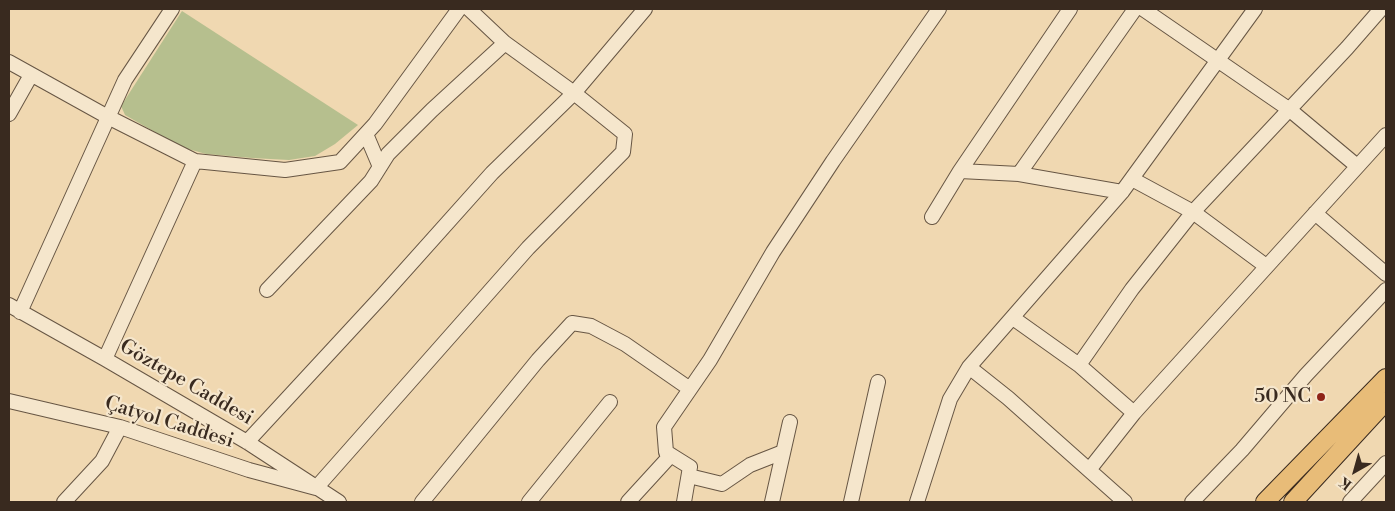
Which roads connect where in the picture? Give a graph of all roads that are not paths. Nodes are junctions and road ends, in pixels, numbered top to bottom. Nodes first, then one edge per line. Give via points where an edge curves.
1 (172, 9) edge
2 (459, 9) edge
3 (469, 9) edge
4 (645, 9) edge
5 (939, 9) edge
6 (1070, 9) edge
7 (1135, 9) edge
8 (1143, 9) edge
9 (1255, 9) edge
10 (1381, 9) edge
11 (506, 43) junction
12 (1218, 60) junction
13 (9, 62) edge
14 (31, 75) junction
15 (574, 93) junction
16 (1290, 110) junction
17 (9, 114) edge
18 (108, 118) junction
19 (366, 134) junction
20 (1386, 135) edge
21 (196, 161) junction
22 (1357, 166) junction
23 (380, 167) junction
24 (960, 171) junction
25 (1019, 174) junction
26 (1132, 179) junction
27 (1122, 192) junction
28 (1193, 212) junction
29 (1314, 213) junction
30 (932, 217) dead end
31 (1266, 266) junction
32 (1386, 274) edge
33 (267, 290) dead end
34 (1386, 290) edge
35 (15, 309) edge
36 (1013, 318) junction
37 (105, 359) junction
38 (1079, 364) junction
39 (969, 367) junction
40 (1386, 378) edge
41 (878, 382) dead end
42 (690, 389) junction
43 (9, 401) edge
44 (1386, 401) edge
45 (610, 402) dead end
46 (1134, 413) junction
47 (790, 422) dead end
48 (120, 427) junction
49 (247, 442) junction
50 (783, 452) junction
51 (671, 455) junction
52 (1386, 463) edge
53 (1089, 470) junction
54 (689, 476) junction
55 (316, 488) junction
56 (67, 501) edge
57 (339, 502) edge
58 (422, 502) edge
59 (529, 502) edge
60 (628, 502) edge
61 (684, 502) edge
62 (772, 502) edge
63 (851, 502) edge
64 (917, 502) edge
65 (1125, 502) edge
66 (1192, 502) edge
67 (1265, 502) edge
68 (1293, 502) edge
69 (1350, 502) edge

1 - 18 street via 125,80
2 - 19 street
3 - 11 street
4 - 15 street
5 - 42 street via 790,227
6 - 24 street
7 - 25 street
8 - 12 street
9 - 12 street
10 - 16 street
11 - 15 street
11 - 23 street via 432,110 388,154
12 - 16 street
12 - 26 street
13 - 14 street
14 - 17 street
14 - 18 street
15 - 49 street via 492,173
15 - 55 street via 625,134 623,152 528,248
16 - 22 street
16 - 28 street
18 - 21 street
18 - 35 street
19 - 21 street via 340,162 285,170
19 - 23 street
20 - 22 street
21 - 37 street
22 - 29 street
23 - 33 street via 371,181
24 - 25 street
24 - 30 street
25 - 27 street
26 - 27 street
26 - 28 street
27 - 36 street
28 - 31 street
28 - 38 street via 1132,289
29 - 31 street
29 - 32 street
31 - 46 street
34 - 66 street
35 - 37 street, Göztepe Caddesi
36 - 38 street
36 - 39 street
37 - 49 street, Göztepe Caddesi
38 - 46 street
39 - 53 street
39 - 64 street via 950,399
40 - 67 main road
41 - 63 street
42 - 51 street via 664,427 666,452
42 - 58 street via 626,344 591,326 572,323
43 - 48 street, Çatyol Caddesi
44 - 68 main road
45 - 59 street
46 - 53 street
47 - 50 street
48 - 55 street, Çatyol Caddesi via 249,470
48 - 56 street via 102,461
49 - 55 street, Göztepe Caddesi
50 - 54 street via 750,465 722,484
50 - 62 street
51 - 54 street via 690,467
51 - 60 street
52 - 69 street
53 - 65 street
54 - 61 street
55 - 57 street, Göztepe Caddesi

